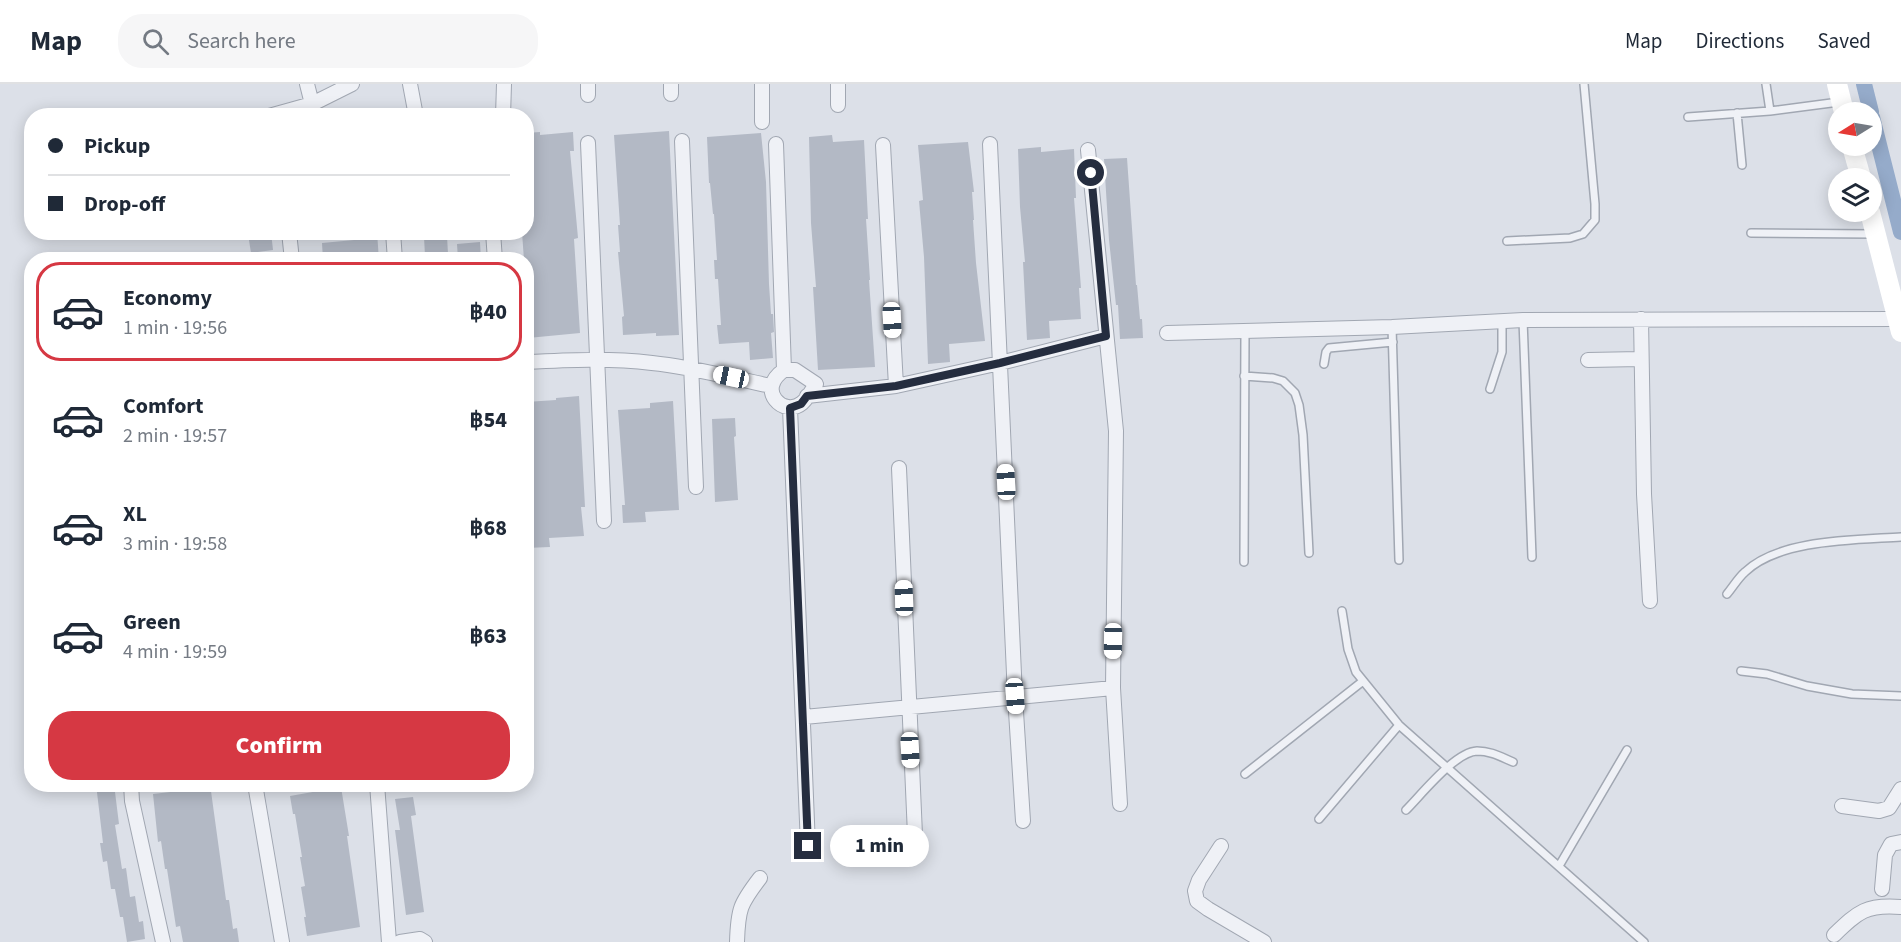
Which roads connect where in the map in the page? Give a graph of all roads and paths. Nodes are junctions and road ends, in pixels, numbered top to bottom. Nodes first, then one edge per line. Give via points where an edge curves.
1 (307, 84) edge
2 (352, 84) edge
3 (410, 84) edge
4 (504, 84) edge
5 (762, 84) edge
6 (838, 84) edge
7 (1584, 84) edge
8 (1766, 84) edge
9 (1841, 100) edge
10 (838, 105) dead end
11 (313, 108) edge
12 (316, 108) edge
13 (414, 108) edge
14 (503, 108) edge
15 (1770, 111) junction
16 (1737, 113) junction
17 (1688, 117) dead end
18 (762, 122) dead end
19 (682, 141) dead end
20 (588, 143) dead end
21 (777, 144) dead end
22 (990, 144) dead end
23 (883, 145) dead end
24 (1088, 150) dead end
25 (1742, 165) dead end
26 (1873, 222) edge
27 (1751, 233) dead end
28 (1876, 234) junction
29 (1507, 241) dead end
30 (1896, 294) edge
31 (1641, 319) junction
32 (1523, 320) junction
33 (1502, 321) junction
34 (1899, 326) edge
35 (1392, 327) junction
36 (1245, 331) junction
37 (1167, 333) dead end
38 (1106, 336) junction
39 (1393, 342) junction
40 (1640, 359) junction
41 (597, 360) junction
42 (1588, 360) dead end
43 (534, 363) edge
44 (1000, 363) junction
45 (1324, 364) dead end
46 (691, 369) junction
47 (784, 370) junction
48 (1244, 376) junction
49 (771, 386) junction
50 (896, 386) junction
51 (1490, 389) dead end
52 (807, 396) junction
53 (790, 408) junction
54 (899, 468) dead end
55 (696, 487) dead end
56 (604, 521) dead end
57 (1901, 537) edge
58 (1310, 553) dead end
59 (1532, 556) dead end
60 (1400, 560) dead end
61 (1244, 562) dead end
62 (1727, 594) dead end
63 (1650, 600) dead end
64 (1342, 611) dead end
65 (1741, 671) dead end
66 (1363, 681) junction
67 (1113, 688) junction
68 (1015, 696) junction
69 (1901, 696) edge
70 (908, 708) junction
71 (804, 717) junction
72 (1399, 725) junction
73 (1627, 750) dead end
74 (1513, 762) dead end
75 (1448, 768) junction
76 (1245, 774) dead end
77 (1901, 789) edge
78 (131, 792) edge
79 (256, 792) edge
80 (378, 792) edge
81 (1120, 804) dead end
82 (1842, 806) dead end
83 (1406, 810) dead end
84 (1319, 819) dead end
85 (1023, 821) dead end
86 (915, 835) dead end
87 (1901, 842) edge
88 (808, 846) dead end
89 (1221, 846) dead end
90 (1559, 866) junction
91 (760, 878) dead end
92 (1882, 889) dead end
93 (1901, 907) edge
94 (1834, 935) dead end
95 (163, 942) edge
96 (282, 942) edge
97 (389, 942) edge
98 (400, 942) edge
99 (425, 942) edge
100 (737, 942) edge
101 (1264, 942) edge
102 (1644, 942) edge

1 - 11 street
2 - 12 street
3 - 13 street
4 - 14 street
5 - 18 street
6 - 10 street
7 - 29 lane via 1595,220 1583,234
8 - 15 lane
9 - 15 lane
15 - 16 lane
16 - 17 lane
16 - 25 lane
19 - 46 street
20 - 41 street
21 - 47 street
22 - 44 street
23 - 50 street
24 - 38 street
26 - 28 street
27 - 28 lane
28 - 30 street
30 - 34 street
31 - 32 street
31 - 34 street
31 - 40 street
32 - 33 street
32 - 59 lane
33 - 35 street
33 - 51 lane via 1502,352
35 - 36 street
35 - 39 lane
36 - 37 street
36 - 48 lane
38 - 44 street
38 - 67 street via 1116,431
39 - 45 lane via 1329,348
39 - 60 lane
40 - 42 street
40 - 63 street
41 - 43 street
41 - 46 street
41 - 56 street
44 - 50 street
44 - 68 street
46 - 49 street
46 - 55 street
47 - 49 street via 775,376
47 - 52 street via 795,370 816,384
48 - 58 lane via 1284,381 1295,393 1303,435
48 - 61 lane
49 - 53 street via 773,397
50 - 52 street
52 - 53 street via 801,404
53 - 71 street
54 - 70 street
57 - 62 lane via 1824,542 1772,555 1745,571
64 - 66 lane via 1348,649
65 - 69 lane via 1852,694
66 - 72 lane
66 - 76 lane
67 - 68 street
67 - 81 street
68 - 70 street
68 - 85 street
70 - 71 street
70 - 86 street
71 - 88 street
72 - 75 lane
72 - 84 lane
73 - 90 lane
74 - 75 lane via 1490,752 1475,751
75 - 83 lane
75 - 90 lane
77 - 82 street via 1889,808
78 - 95 street
79 - 96 street
80 - 97 street
87 - 92 street via 1892,844 1885,855
89 - 101 street via 1199,880 1197,900
90 - 102 lane
91 - 100 street via 744,898
93 - 94 street via 1866,909
98 - 99 street

